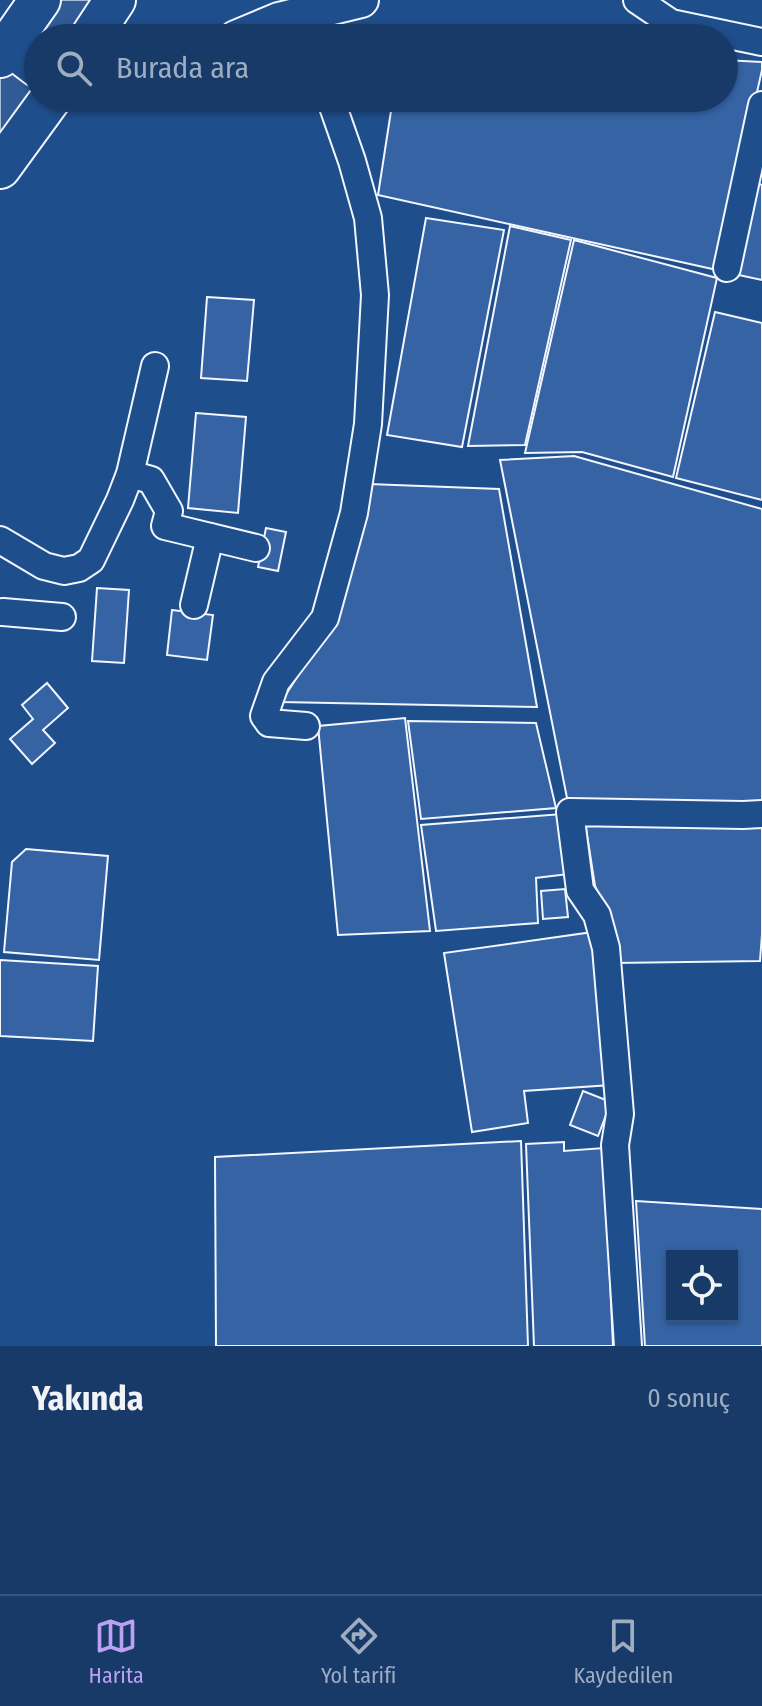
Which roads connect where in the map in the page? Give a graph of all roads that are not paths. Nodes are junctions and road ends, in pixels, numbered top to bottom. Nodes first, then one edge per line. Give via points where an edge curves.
1 (40, 0) edge
2 (115, 0) edge
3 (361, 0) edge
4 (637, 0) edge
5 (30, 24) edge
6 (99, 24) edge
7 (299, 24) edge
8 (676, 24) edge
9 (24, 37) edge
10 (738, 37) edge
11 (762, 42) edge
12 (16, 56) edge
13 (762, 105) edge
14 (41, 112) edge
15 (335, 112) edge
16 (0, 168) edge
17 (727, 268) dead end
18 (155, 366) dead end
19 (130, 474) junction
20 (210, 537) junction
21 (0, 540) edge
22 (256, 548) dead end
23 (194, 605) dead end
24 (1, 613) edge
25 (62, 617) dead end
26 (306, 726) dead end
27 (762, 814) edge
28 (628, 1346) edge

1 - 5 highway
2 - 6 highway
3 - 7 main road
4 - 8 street
9 - 12 highway
10 - 11 street
13 - 17 street
14 - 16 highway
15 - 26 street via 368,218 375,295 368,424 354,513 325,618 276,682 264,716 269,723
18 - 19 street
19 - 20 street via 151,480 169,511 165,526
19 - 21 street via 91,560 79,568 44,566
20 - 22 street
20 - 23 street
24 - 25 street
27 - 28 street via 570,812 580,890 597,915 606,948 620,1114 615,1145

